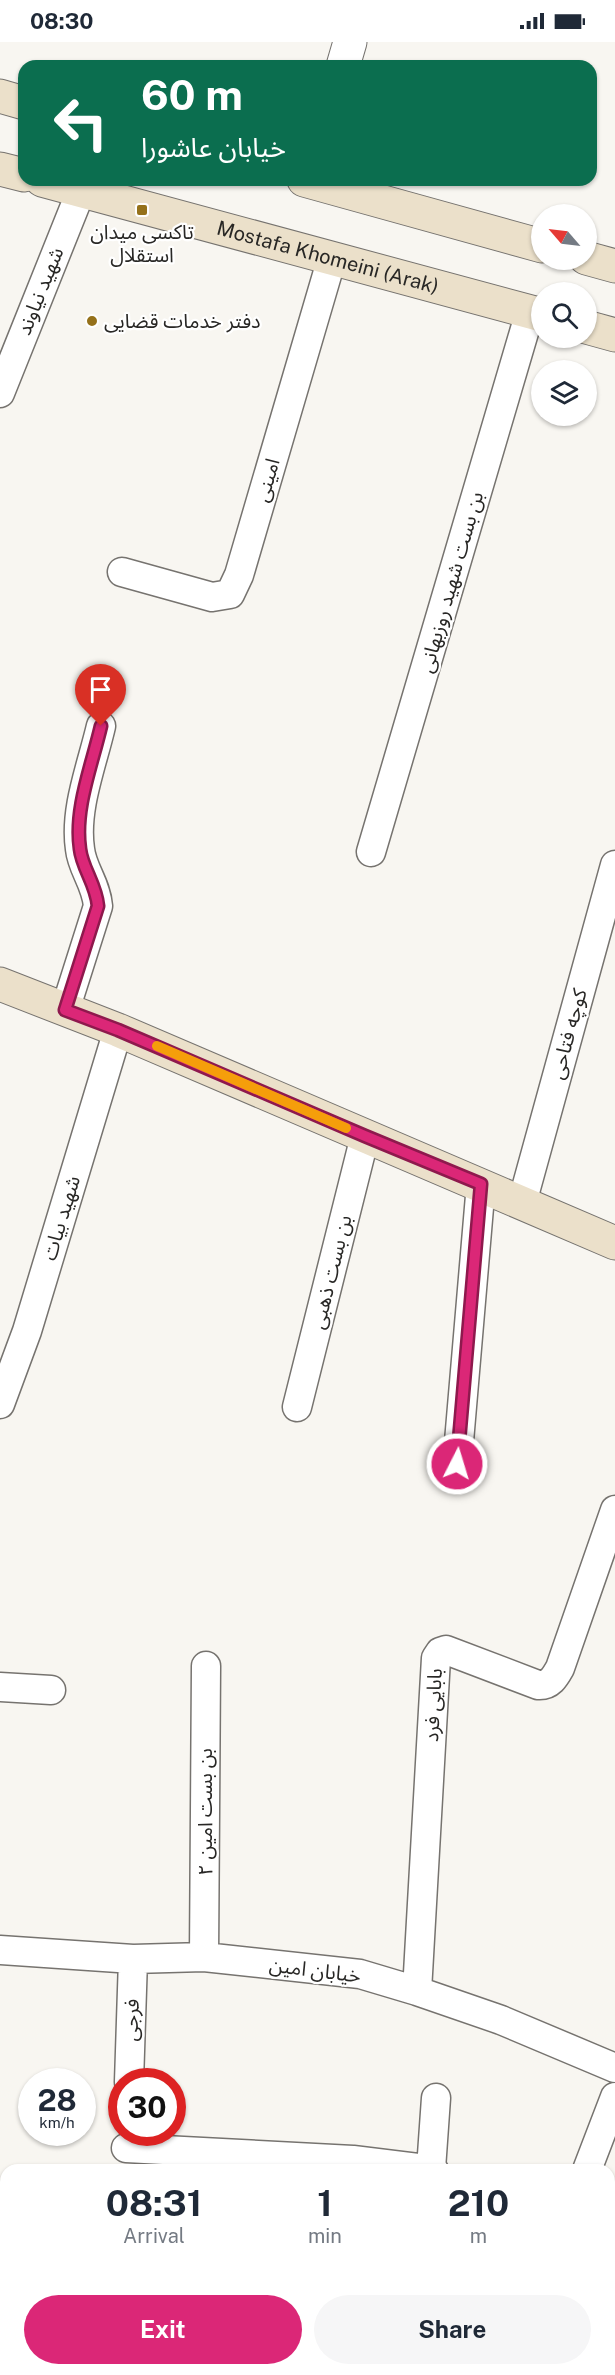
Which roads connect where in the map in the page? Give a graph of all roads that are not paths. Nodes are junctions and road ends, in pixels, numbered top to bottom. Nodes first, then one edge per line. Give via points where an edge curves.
1 (350, 42) edge
2 (345, 60) edge
3 (0, 96) edge
4 (18, 101) edge
5 (0, 169) edge
6 (18, 174) edge
7 (65, 186) edge
8 (328, 186) edge
9 (81, 190) junction
10 (531, 243) edge
11 (332, 258) junction
12 (597, 261) edge
13 (615, 266) edge
14 (531, 312) edge
15 (531, 329) edge
16 (597, 330) edge
17 (615, 335) edge
18 (0, 393) edge
19 (122, 572) dead end
20 (101, 726) dead end
21 (371, 852) dead end
22 (615, 865) edge
23 (0, 984) edge
24 (65, 1010) junction
25 (118, 1030) junction
26 (365, 1136) junction
27 (481, 1184) junction
28 (522, 1203) junction
29 (615, 1243) edge
30 (0, 1404) edge
31 (297, 1407) dead end
32 (457, 1464) dead end
33 (615, 1510) edge
34 (206, 1666) dead end
35 (0, 1687) edge
36 (51, 1690) dead end
37 (0, 1950) edge
38 (204, 1957) junction
39 (133, 1959) junction
40 (417, 1991) junction
41 (129, 2068) edge
42 (615, 2068) edge
43 (615, 2097) edge
44 (436, 2098) dead end
45 (126, 2150) edge
46 (385, 2164) edge
47 (433, 2164) edge
48 (588, 2164) edge

1 - 2 street
3 - 4 main road
5 - 6 main road
7 - 9 main road, Mostafa Khomeini (Arak)
8 - 10 main road
9 - 11 main road, Mostafa Khomeini (Arak)
9 - 18 street, شهید نیاوند
11 - 14 main road, Mostafa Khomeini (Arak)
11 - 19 street, امینی via 230,594 212,597
12 - 13 main road
15 - 21 street, بن بست شهید روزبهانی
16 - 17 main road
20 - 24 street via 79,818 80,851 98,906
22 - 28 street, کوچه فتاحی
23 - 24 main road
24 - 25 main road
25 - 26 main road
25 - 30 street, شهید بیات via 27,1331
26 - 27 main road
26 - 31 street, بن بست ذهبی
27 - 28 main road
27 - 32 street
28 - 29 main road
33 - 40 street, بابایی فرد via 560,1668 552,1681 538,1685 446,1650 436,1658
34 - 38 street, بن بست امین ۲
35 - 36 street
37 - 39 street, خیابان امین
38 - 39 street, خیابان امین
38 - 40 street, خیابان امین via 360,1974
39 - 41 street, فرجی
40 - 42 street, خیابان امین via 501,2020
43 - 48 street
44 - 47 street
45 - 46 street

